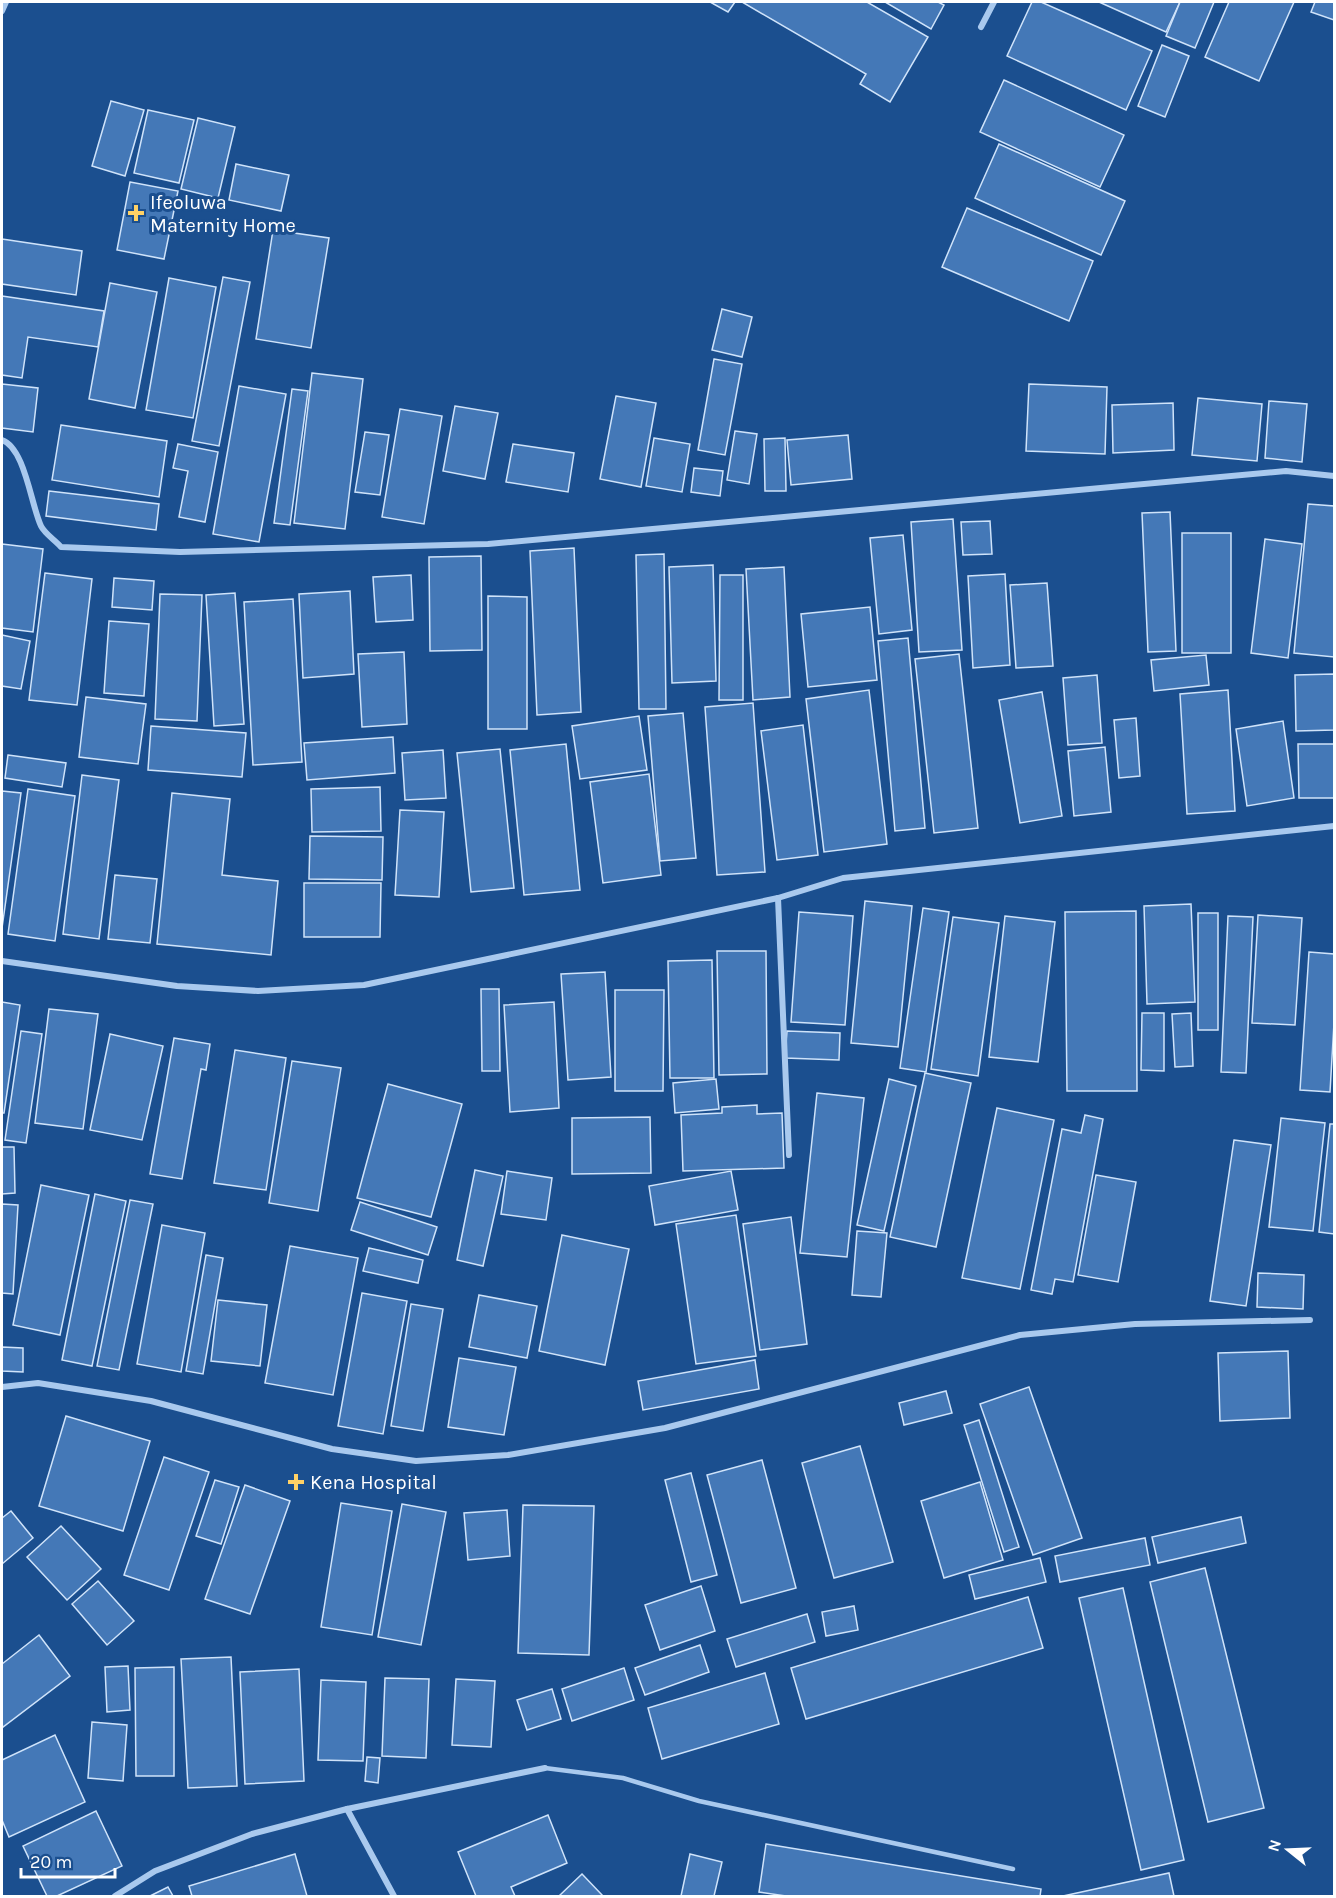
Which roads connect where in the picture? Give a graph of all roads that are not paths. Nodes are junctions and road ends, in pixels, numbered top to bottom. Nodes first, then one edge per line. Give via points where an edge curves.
1 (6, 2) edge
2 (994, 2) edge
3 (2, 11) edge
4 (981, 27) dead end
5 (2, 440) edge
6 (1335, 476) edge
7 (1335, 826) edge
8 (778, 898) junction
9 (2, 961) edge
10 (789, 1155) dead end
11 (1310, 1320) dead end
12 (2, 1387) edge
13 (545, 1768) joint
14 (347, 1809) junction
15 (1013, 1869) dead end
16 (115, 1896) edge
17 (394, 1896) edge

1 - 3 street
2 - 4 street
5 - 6 street via 21,462 41,527 61,546 180,552 488,544 1286,471
7 - 8 street via 843,878
8 - 9 street via 364,985 235,990 177,986
8 - 10 street
11 - 12 street via 1135,1323 1020,1335 665,1428 508,1455 416,1461 332,1449 151,1401 38,1383
13 - 14 street
13 - 15 lane via 623,1778 699,1801
14 - 16 street via 252,1834 155,1871
14 - 17 street

